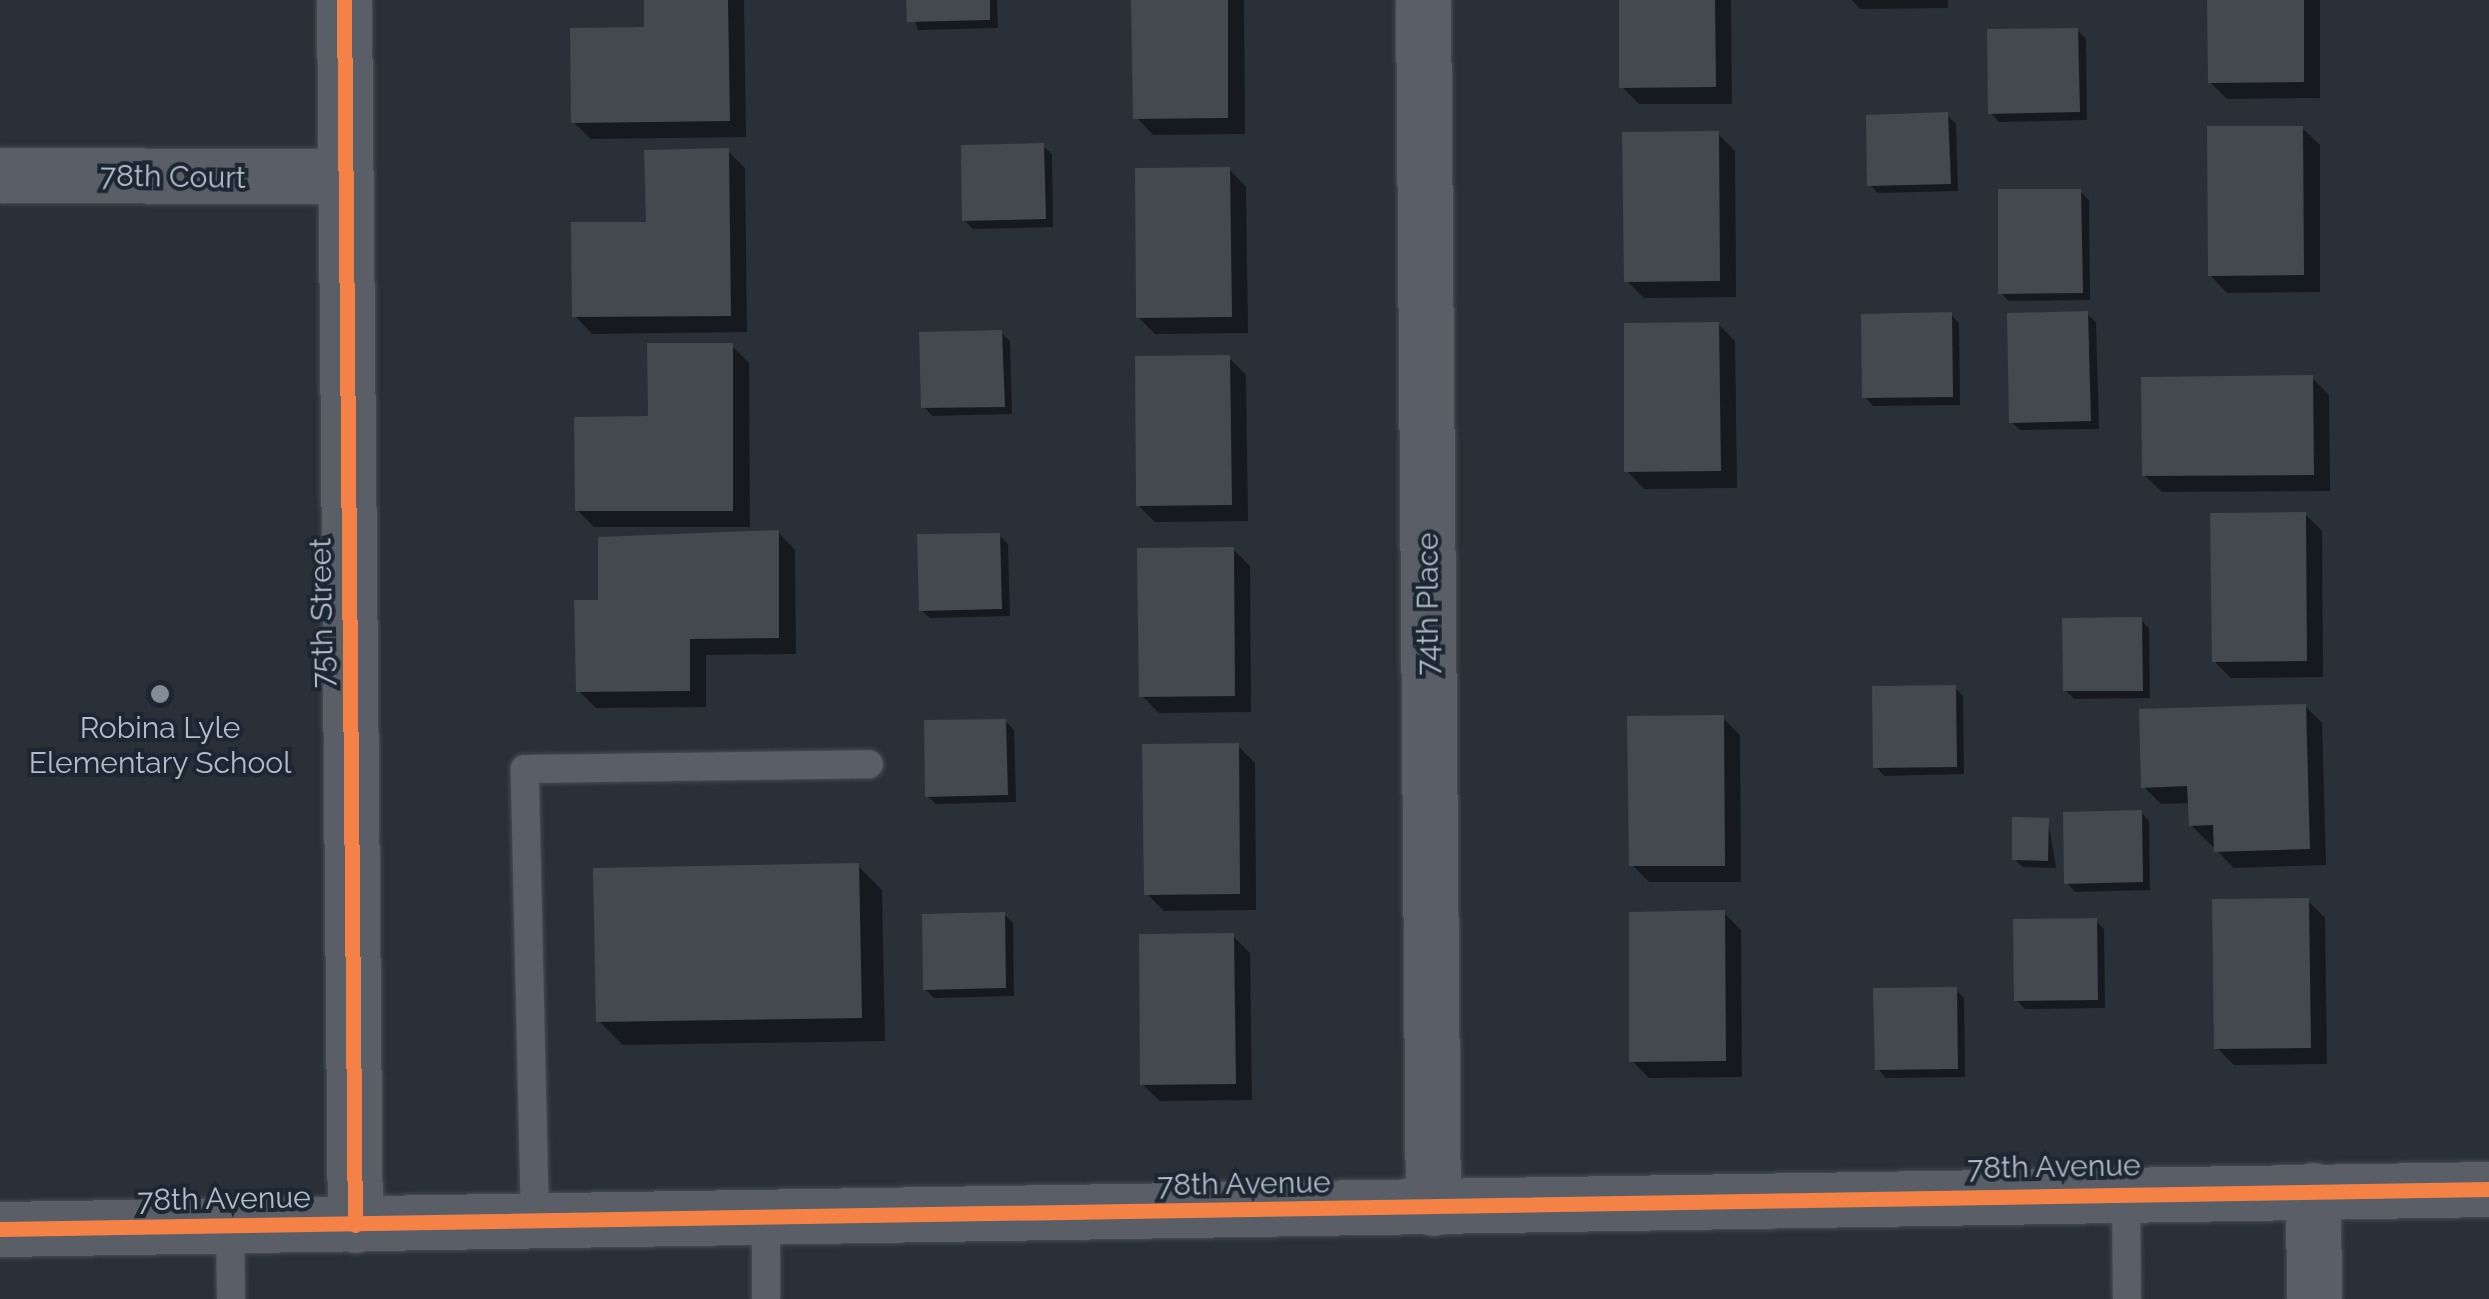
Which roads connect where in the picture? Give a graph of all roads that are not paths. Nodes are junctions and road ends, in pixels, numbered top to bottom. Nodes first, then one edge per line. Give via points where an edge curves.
1 (344, 0) edge
2 (1423, 0) edge
3 (0, 175) edge
4 (345, 176) junction
5 (869, 764) dead end
6 (2489, 1189) edge
7 (2313, 1190) junction
8 (2126, 1193) junction
9 (1433, 1208) junction
10 (766, 1220) junction
11 (535, 1223) junction
12 (355, 1225) junction
13 (230, 1226) junction
14 (0, 1229) edge
15 (231, 1299) edge
16 (766, 1299) edge
17 (2127, 1299) edge
18 (2314, 1299) edge

1 - 4 street, 75th Street
2 - 9 street, 74th Place
3 - 4 street, 78th Court
4 - 12 street, 75th Street
5 - 11 lane via 526,769
6 - 7 street, 78th Avenue
7 - 8 street, 78th Avenue
7 - 18 street
8 - 9 street, 78th Avenue
8 - 17 lane
9 - 10 street, 78th Avenue
10 - 11 street, 78th Avenue
10 - 16 lane
11 - 12 street, 78th Avenue
12 - 13 street, 78th Avenue
13 - 14 street, 78th Avenue
13 - 15 lane

